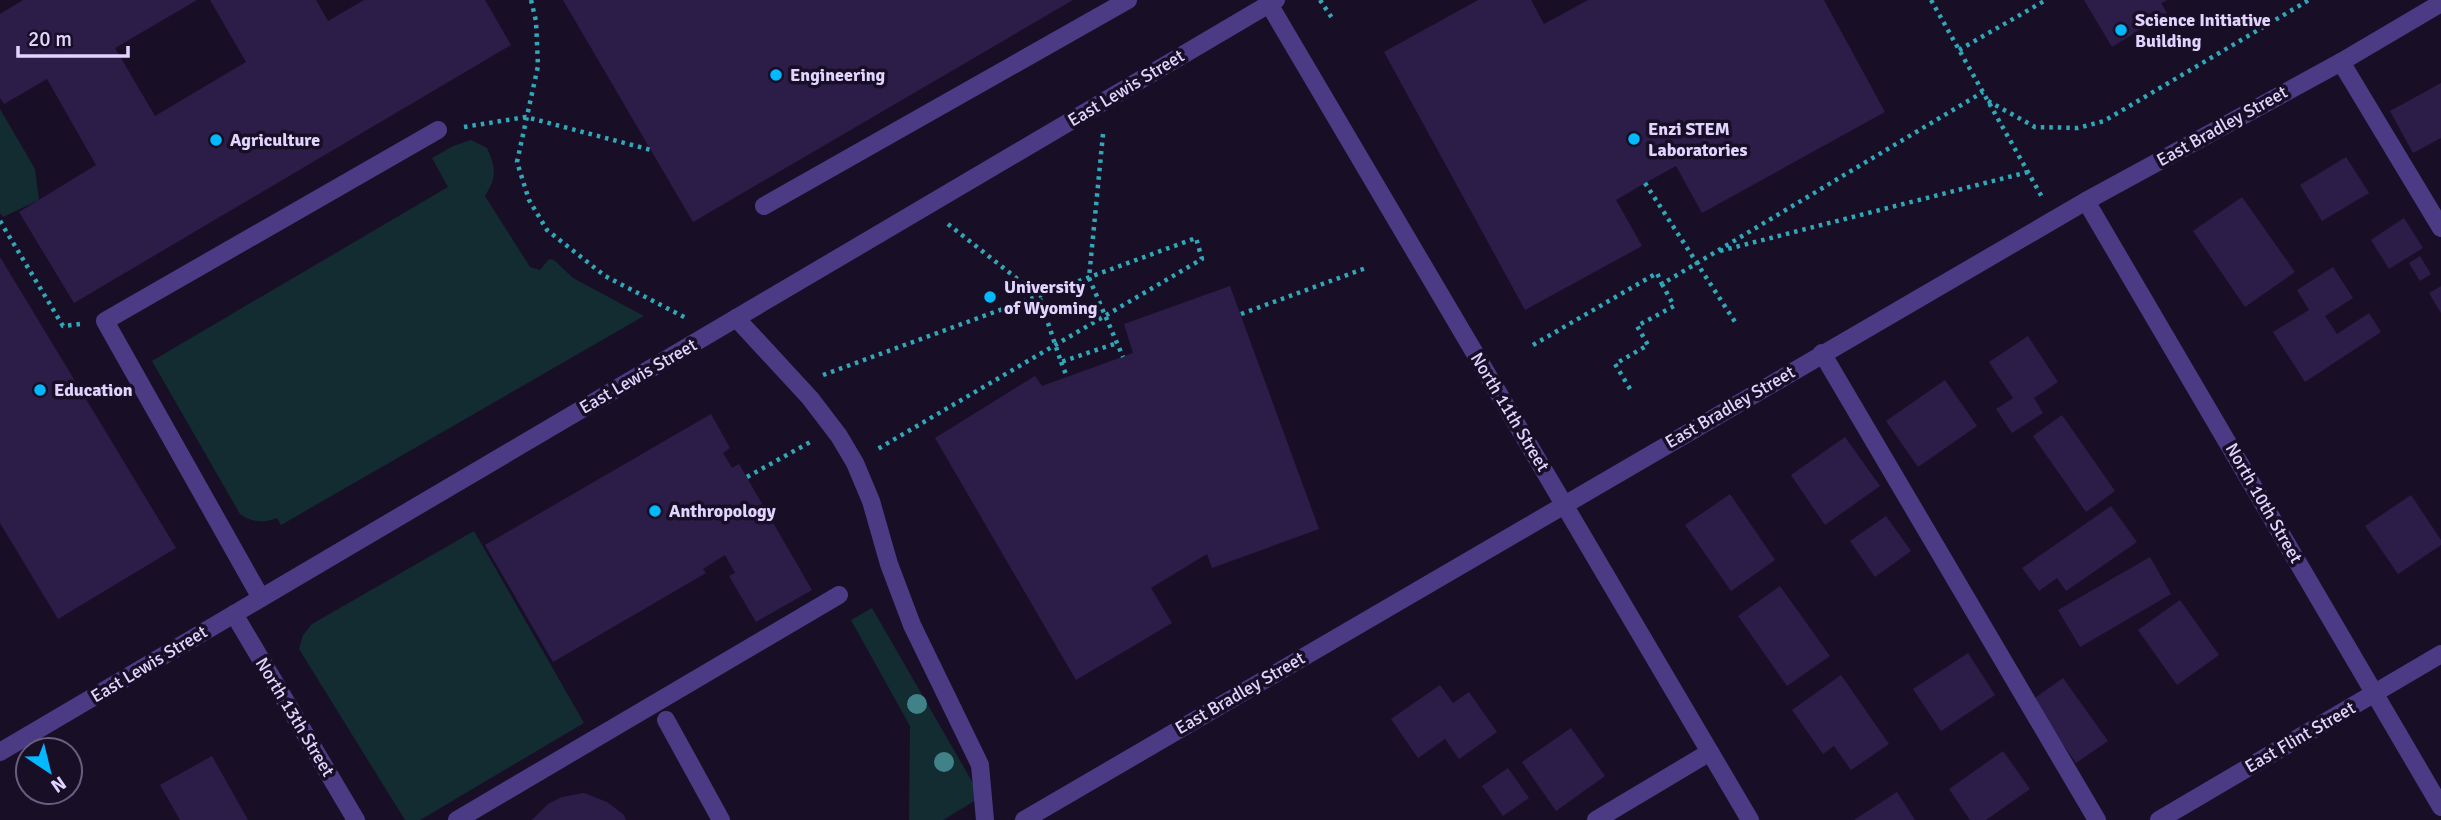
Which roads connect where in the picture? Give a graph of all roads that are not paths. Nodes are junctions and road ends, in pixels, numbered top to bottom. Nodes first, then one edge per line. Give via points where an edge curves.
1 (1128, 0) edge
2 (1270, 1) edge
3 (2441, 3) edge
4 (2340, 62) junction
5 (439, 131) road end
6 (2086, 201) junction
7 (764, 206) dead end
8 (2441, 228) edge
9 (736, 318) junction
10 (1822, 353) junction
11 (1565, 504) junction
12 (839, 595) dead end
13 (261, 598) junction
14 (234, 614) junction
15 (2441, 654) edge
16 (2375, 693) junction
17 (666, 720) dead end
18 (0, 752) edge
19 (1710, 752) junction
20 (2441, 807) edge
21 (1052, 813) edge
22 (356, 820) edge
23 (457, 820) edge
24 (721, 820) edge
25 (985, 820) edge
26 (1024, 820) edge
27 (1596, 820) edge
28 (1750, 820) edge
29 (2097, 820) edge
30 (2159, 820) edge

1 - 7 street
2 - 9 street, East Lewis Street
2 - 11 street, North 11th Street
3 - 4 street, East Bradley Street
4 - 6 street, East Bradley Street
4 - 8 street
5 - 13 street via 105,321
6 - 10 street, East Bradley Street
6 - 16 street, North 10th Street
9 - 13 street, East Lewis Street
9 - 25 street via 834,429 855,463 912,625 980,765
10 - 11 street, East Bradley Street
10 - 29 street
11 - 19 street, North 11th Street
11 - 21 street, East Bradley Street
12 - 23 street
13 - 14 street, East Lewis Street
14 - 18 street, East Lewis Street
14 - 22 street, North 13th Street
15 - 16 street, East Flint Street
16 - 20 street, North 10th Street
16 - 30 street, East Flint Street
17 - 24 street
19 - 27 street
19 - 28 street, North 11th Street
21 - 26 street, East Bradley Street

